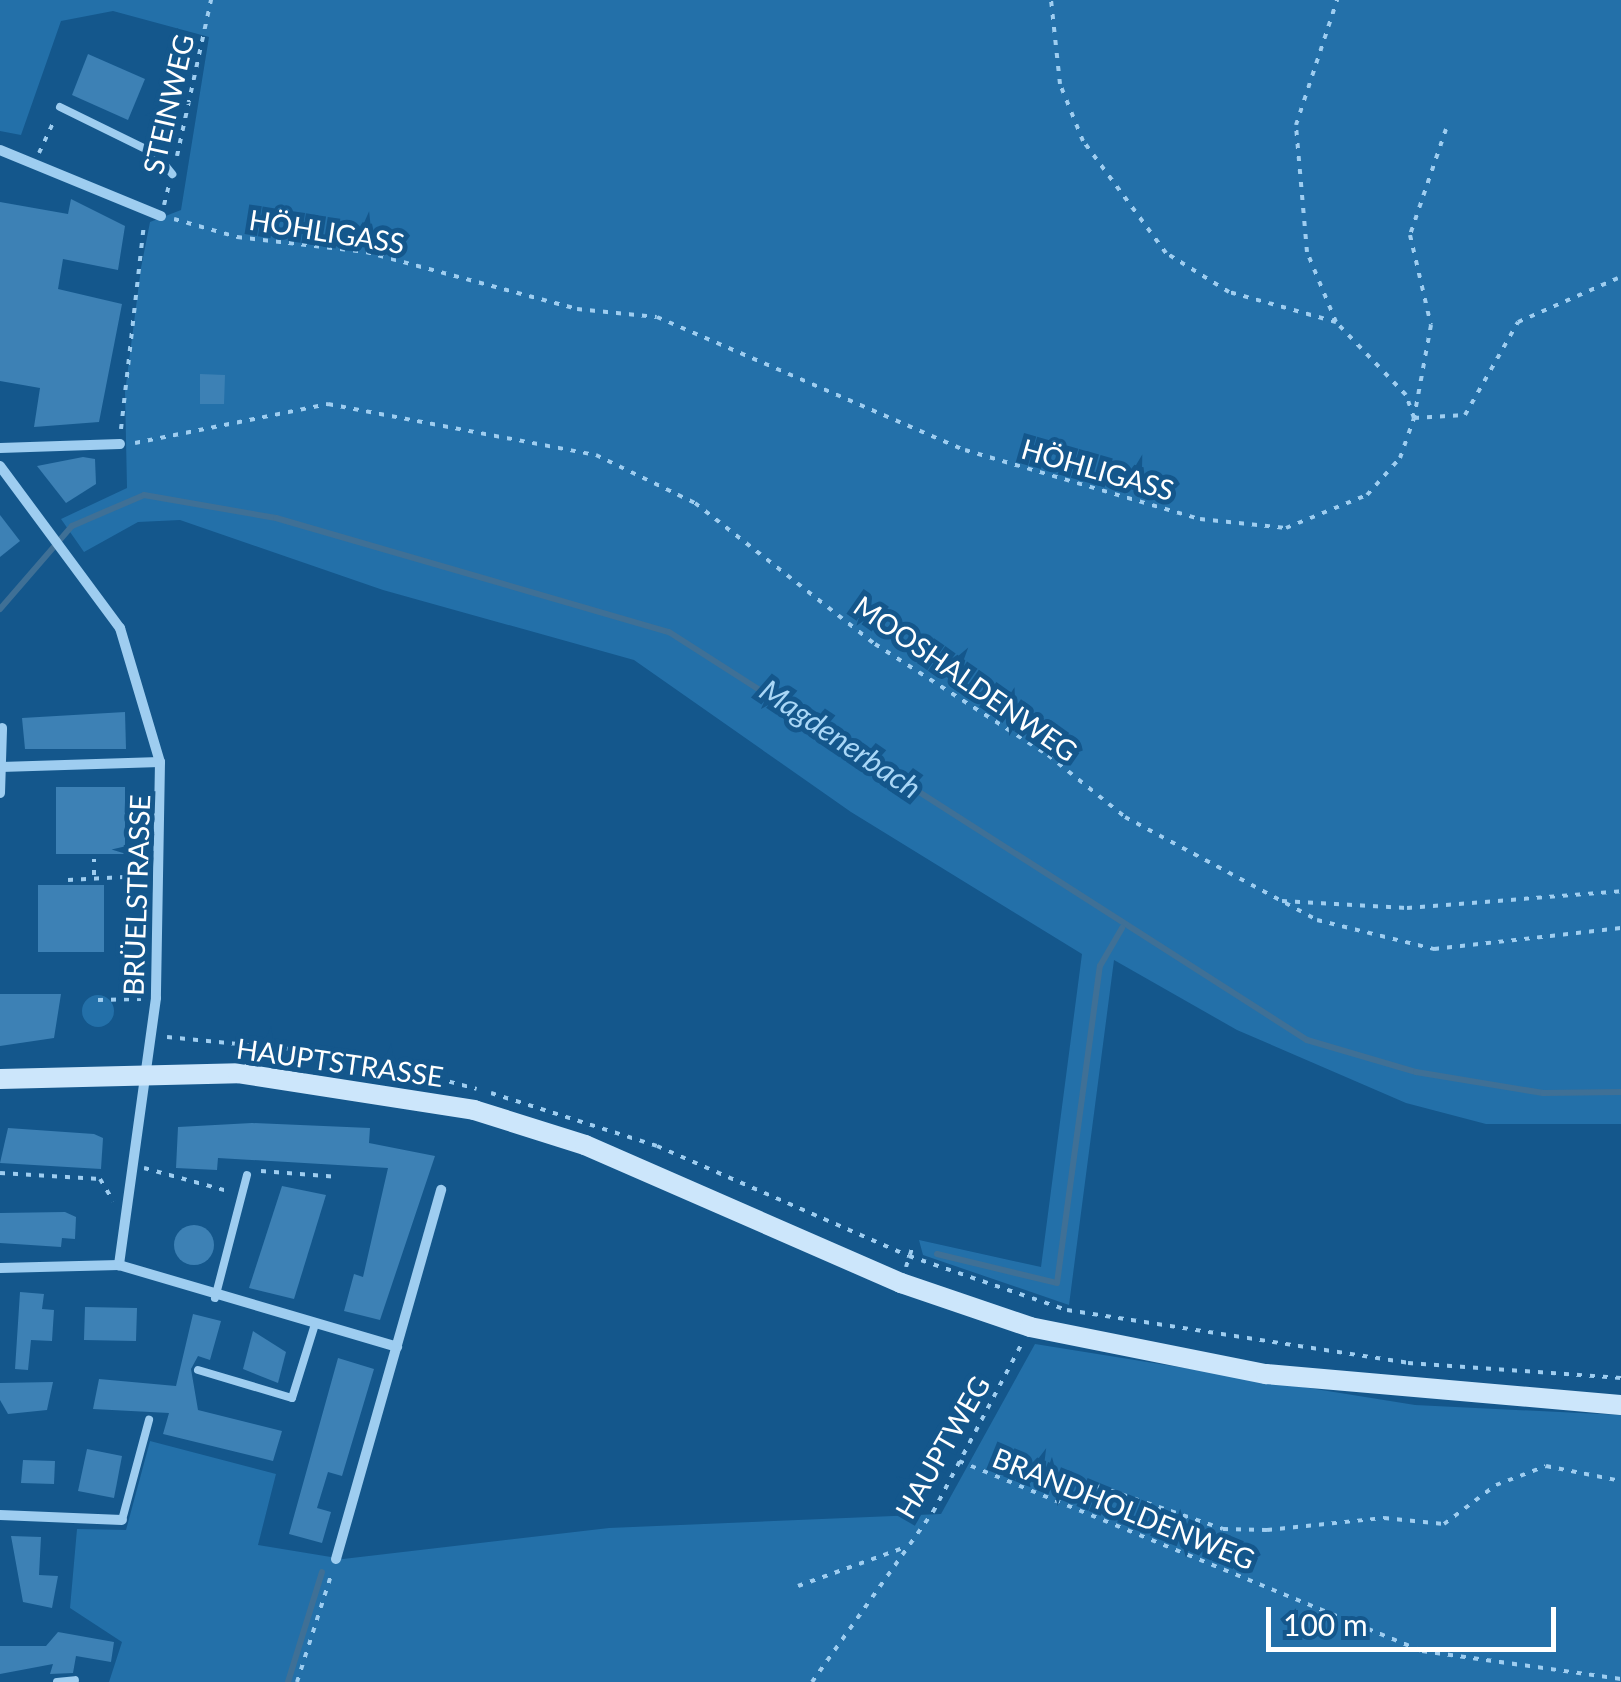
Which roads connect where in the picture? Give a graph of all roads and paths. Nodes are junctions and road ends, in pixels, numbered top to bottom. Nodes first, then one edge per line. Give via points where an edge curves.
1 (211, 0) edge
2 (1051, 0) edge
3 (1336, 0) edge
4 (60, 108) dead end
5 (1446, 129) dead end
6 (49, 130) dead end
7 (42, 144) dead end
8 (0, 150) edge
9 (172, 174) junction
10 (146, 210) junction
11 (161, 216) junction
12 (1618, 278) dead end
13 (1336, 322) junction
14 (1414, 418) junction
15 (120, 444) junction
16 (0, 448) edge
17 (0, 466) edge
18 (2, 728) dead end
19 (160, 762) junction
20 (1, 767) edge
21 (0, 793) edge
22 (94, 859) dead end
23 (94, 875) junction
24 (163, 876) junction
25 (68, 880) dead end
26 (1621, 891) edge
27 (1279, 901) junction
28 (1621, 928) edge
29 (156, 998) junction
30 (98, 1000) dead end
31 (151, 1036) junction
32 (146, 1071) junction
33 (0, 1079) edge
34 (140, 1167) junction
35 (0, 1173) edge
36 (246, 1175) joint
37 (339, 1177) dead end
38 (441, 1190) dead end
39 (243, 1195) junction
40 (110, 1200) dead end
41 (119, 1266) junction
42 (0, 1268) edge
43 (215, 1298) junction
44 (315, 1324) junction
45 (1030, 1327) junction
46 (397, 1346) junction
47 (198, 1370) dead end
48 (1621, 1378) edge
49 (1621, 1405) edge
50 (150, 1420) dead end
51 (960, 1461) junction
52 (1621, 1481) edge
53 (1056, 1498) junction
54 (0, 1515) edge
55 (122, 1520) joint
56 (906, 1547) junction
57 (336, 1559) joint
58 (798, 1586) dead end
59 (1621, 1679) edge
60 (76, 1680) edge
61 (57, 1682) edge
62 (298, 1682) edge
63 (812, 1682) edge

1 - 9 path, STEINWEG
2 - 13 path via 1060,84 1083,140 1166,252 1230,292
3 - 13 path via 1296,124 1307,252
4 - 9 lane via 156,154
5 - 14 path, HÖHLIGASS via 1410,235 1431,325
6 - 7 path
8 - 10 street
9 - 11 path, STEINWEG
10 - 11 street
10 - 15 path
11 - 14 path, HÖHLIGASS via 673,322 965,450 1200,519 1286,528 1327,518 1389,470
12 - 14 path via 1518,322 1465,415
13 - 14 path via 1394,376
15 - 16 street
15 - 27 path, MOOSHALDENWEG via 328,404 627,466 694,503 875,644 1048,755 1124,817
17 - 19 street, BRÜELSTRASSE via 73,558 136,664
18 - 20 street
19 - 20 street
19 - 24 street, BRÜELSTRASSE
20 - 21 street
22 - 23 path
23 - 24 path
23 - 25 path
24 - 29 street, BRÜELSTRASSE
26 - 27 path via 1407,908
27 - 28 path, MOOSHALDENWEG via 1356,936 1434,949
29 - 30 path
29 - 31 street, BRÜELSTRASSE
31 - 32 street, BRÜELSTRASSE
31 - 48 path via 349,1055 555,1110 970,1280 1067,1310 1408,1363
32 - 33 main road, HAUPTSTRASSE
32 - 34 street, BRÜELSTRASSE
32 - 45 main road, HAUPTSTRASSE via 312,1080 474,1110 660,1176 900,1284
34 - 39 path
34 - 41 street, BRÜELSTRASSE
35 - 40 path via 100,1180
36 - 37 path
36 - 39 lane
38 - 46 street
39 - 43 lane
41 - 42 street
41 - 43 street
43 - 44 street
44 - 46 street
44 - 47 lane via 292,1398
45 - 49 main road, HAUPTSTRASSE via 1266,1374
45 - 51 path, HAUPTWEG
46 - 57 street
50 - 55 lane
51 - 53 path, BRANDHOLDENWEG
51 - 56 path, HAUPTWEG
52 - 53 path via 1546,1466 1496,1485 1444,1524 1384,1518 1267,1530 1222,1530 1097,1486
53 - 59 path, BRANDHOLDENWEG via 1422,1651
54 - 55 street
56 - 58 path
56 - 63 path, HAUPTWEG
57 - 62 path
60 - 61 lane

